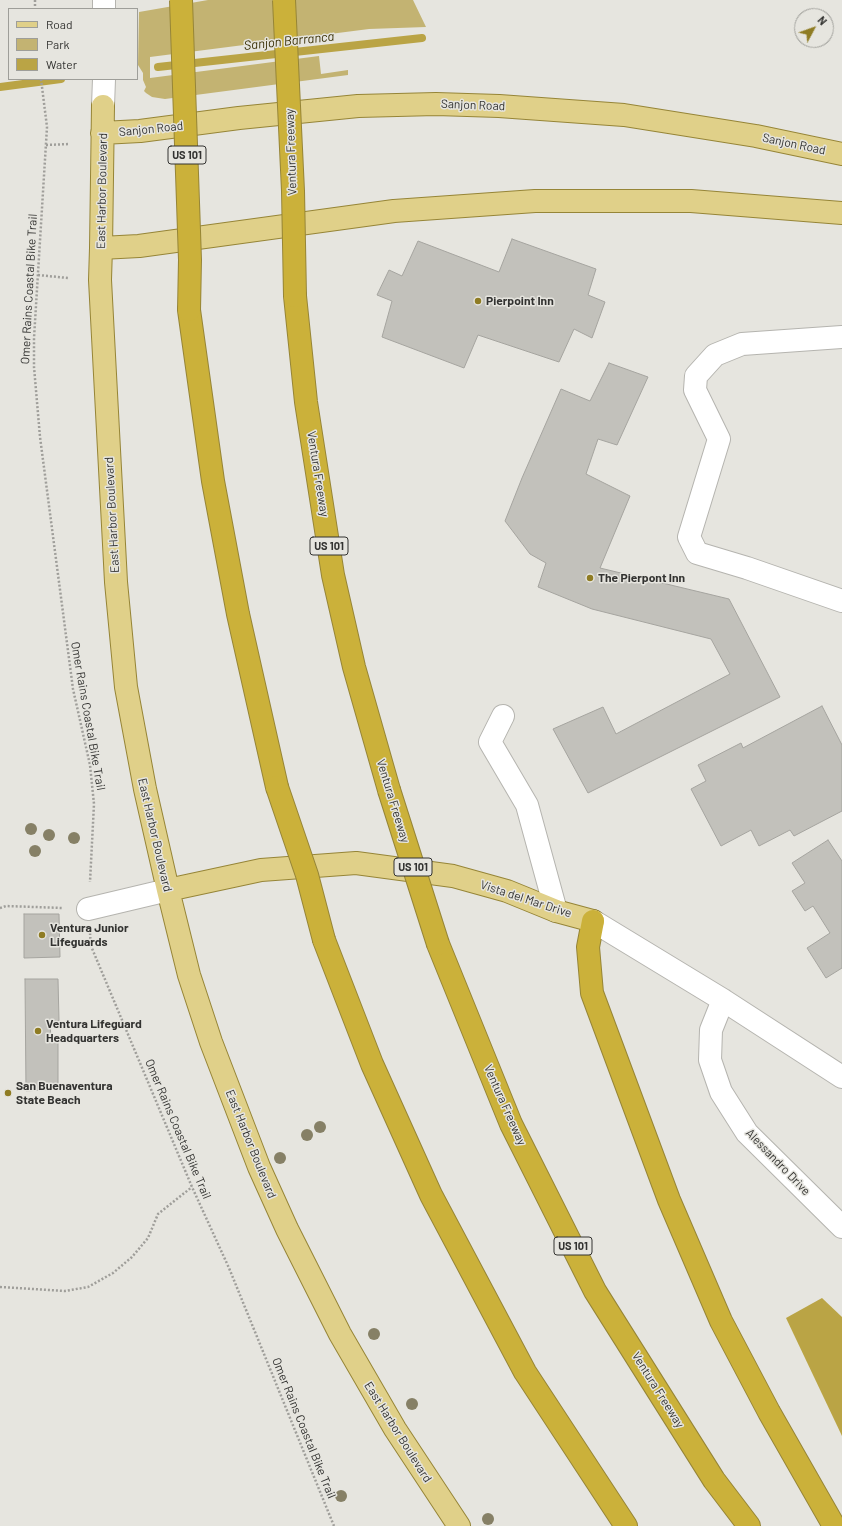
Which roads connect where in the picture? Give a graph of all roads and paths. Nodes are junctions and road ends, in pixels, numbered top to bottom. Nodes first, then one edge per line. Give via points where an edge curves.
1 (181, 0) edge
2 (284, 0) edge
3 (41, 80) edge
4 (104, 80) edge
5 (103, 106) joint
6 (102, 133) junction
7 (70, 144) dead end
8 (46, 146) junction
9 (842, 154) edge
10 (842, 213) edge
11 (102, 248) junction
12 (38, 275) junction
13 (68, 278) dead end
14 (842, 337) edge
15 (842, 601) edge
16 (502, 716) dead end
17 (168, 890) junction
18 (0, 908) edge
19 (88, 909) junction
20 (556, 911) junction
21 (593, 921) junction
22 (723, 1000) junction
23 (842, 1077) edge
24 (192, 1187) junction
25 (842, 1227) edge
26 (0, 1287) edge
27 (334, 1526) edge
28 (459, 1526) edge
29 (626, 1526) edge
30 (749, 1526) edge
31 (834, 1526) edge

1 - 29 highway, US 101, bridge via 190,253 189,310 213,481 235,598 277,787 307,875 324,940 372,1064 431,1195 525,1372
2 - 30 highway, Ventura Freeway / US 101, bridge via 295,296 306,402 333,575 354,667 389,790 438,944 511,1124 595,1291 714,1480
3 - 8 path, Omer Rains Coastal Bike Trail via 47,127
4 - 5 street, East Harbor Boulevard
5 - 6 main road, East Harbor Boulevard
6 - 9 main road, Sanjon Road via 358,106 436,104 624,115 756,136
6 - 11 main road, East Harbor Boulevard
7 - 8 path
8 - 12 path, Omer Rains Coastal Bike Trail
10 - 11 main road via 691,200 535,201 394,211 139,246
11 - 17 main road, East Harbor Boulevard via 100,280 116,582 126,687 145,789
12 - 13 path
12 - 19 path, Omer Rains Coastal Bike Trail via 34,360 40,437 73,689 90,766 94,804
14 - 15 street via 742,344 715,355 696,376 694,390 719,439 689,537 697,553
16 - 20 street via 490,742 527,805
17 - 19 street
17 - 20 main road, Vista del Mar Drive via 261,870 356,863 453,876 507,891
17 - 28 main road, East Harbor Boulevard via 189,975 211,1042 287,1229 355,1362 395,1429
18 - 19 path via 6,906
19 - 24 path, Omer Rains Coastal Bike Trail via 91,946
20 - 21 main road, Vista del Mar Drive
21 - 22 street, Vista del Mar Drive
21 - 31 highway via 588,947 592,993 669,1200 721,1321
22 - 23 street, Vista del Mar Drive
22 - 25 street, Alessandro Drive via 711,1030 710,1060 721,1092 747,1133
24 - 26 path via 158,1214 148,1238 132,1257 113,1273 88,1287 65,1292
24 - 27 path, Omer Rains Coastal Bike Trail via 229,1268

